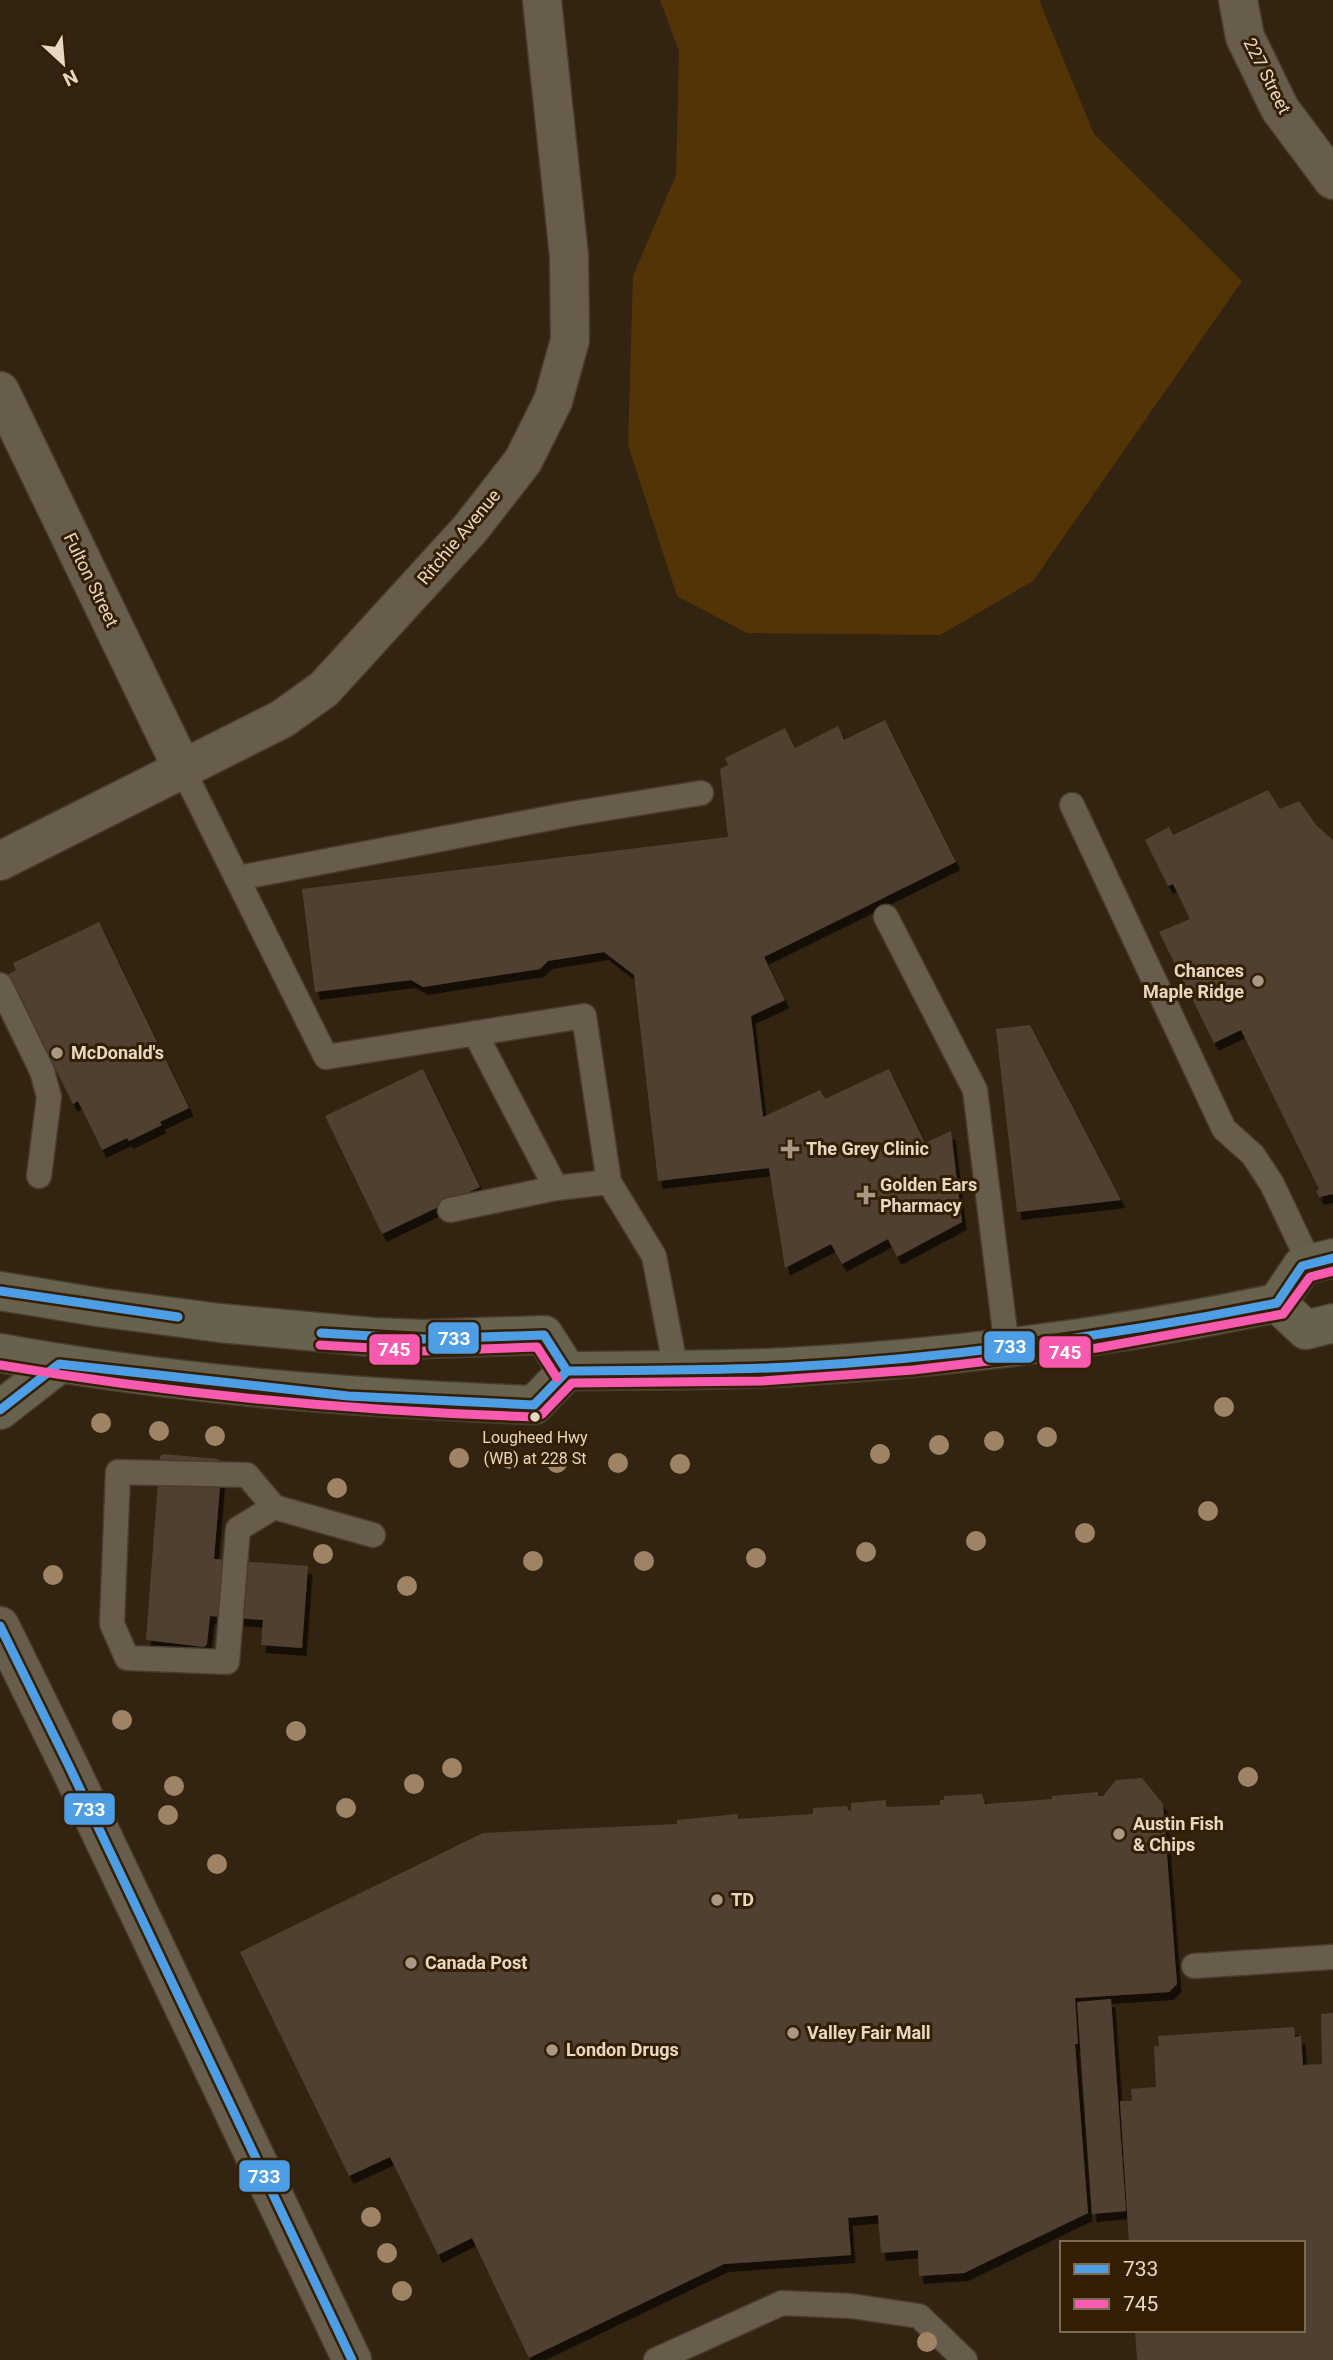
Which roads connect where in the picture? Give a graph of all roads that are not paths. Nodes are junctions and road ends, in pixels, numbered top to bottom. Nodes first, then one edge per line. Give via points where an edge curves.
1 (542, 0) edge
2 (1238, 0) edge
3 (1333, 180) edge
4 (0, 391) edge
5 (182, 768) junction
6 (701, 793) dead end
7 (1072, 805) dead end
8 (0, 861) edge
9 (238, 878) junction
10 (886, 917) dead end
11 (0, 985) edge
12 (475, 1033) junction
13 (39, 1176) dead end
14 (610, 1182) junction
15 (556, 1188) junction
16 (450, 1210) dead end
17 (1321, 1261) edge
18 (0, 1292) edge
19 (1277, 1303) junction
20 (1333, 1323) edge
21 (1007, 1348) junction
22 (0, 1353) edge
23 (59, 1364) junction
24 (676, 1370) junction
25 (567, 1371) junction
26 (0, 1410) edge
27 (274, 1507) junction
28 (373, 1535) dead end
29 (0, 1626) edge
30 (1333, 1957) edge
31 (1194, 1966) dead end
32 (352, 2360) edge
33 (656, 2360) edge
34 (965, 2360) edge

1 - 5 street, Ritchie Avenue via 569,256 570,340 553,401 523,461 470,529 324,689 282,719
2 - 3 street, 227 Street via 1245,37 1280,109
4 - 5 street, Fulton Street
5 - 8 street, Ritchie Avenue
5 - 9 lane
6 - 9 lane
7 - 17 lane via 1224,1129 1253,1155
9 - 12 lane via 326,1056
10 - 21 lane via 975,1090
11 - 13 lane via 42,1071 49,1097
12 - 14 lane via 584,1016
12 - 15 lane
14 - 15 lane
14 - 24 lane via 654,1256
15 - 16 lane
17 - 19 main road via 1302,1266
18 - 25 main road via 220,1323 372,1337 544,1335
19 - 20 main road via 1306,1330
19 - 21 main road via 1122,1333
21 - 24 main road via 807,1366
22 - 23 main road
23 - 25 main road via 306,1392 534,1405
23 - 26 main road
24 - 25 main road
27 - 27 lane via 238,1529 227,1662 127,1658 112,1624 118,1472 247,1475
27 - 28 lane
29 - 32 street
30 - 31 lane
33 - 34 lane via 782,2303 919,2316

